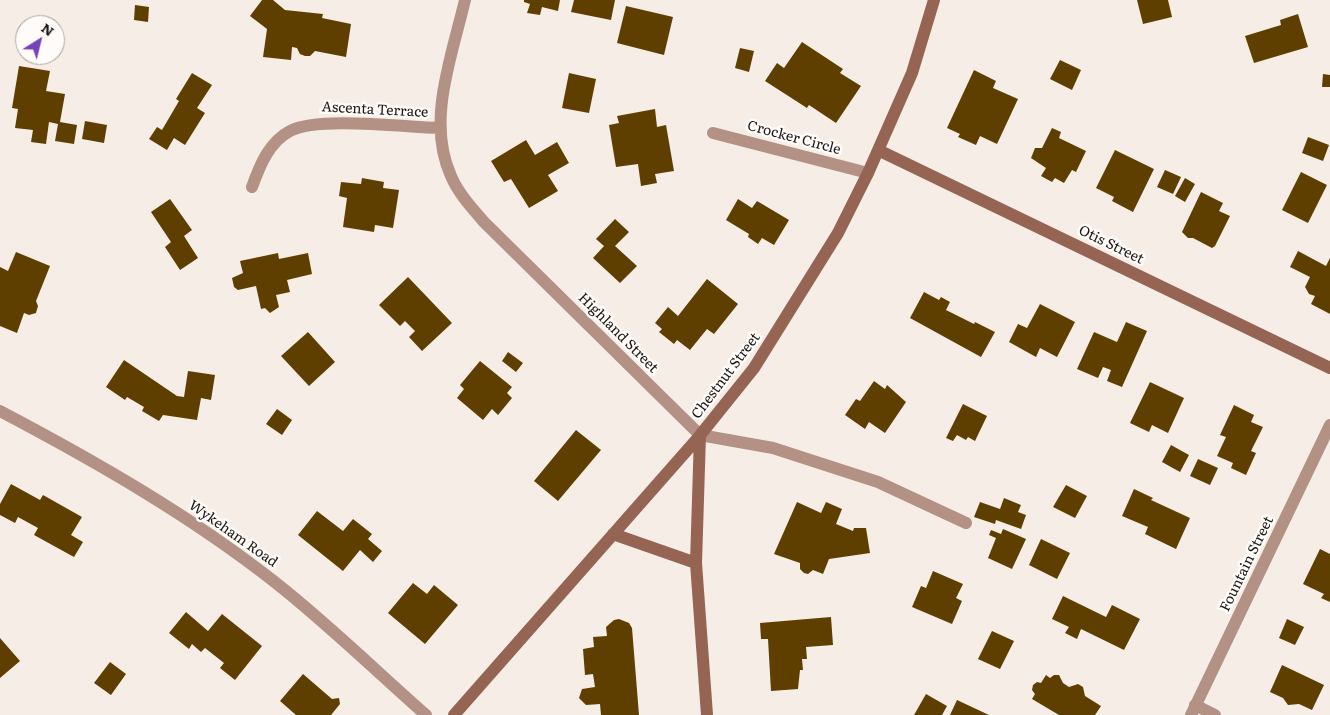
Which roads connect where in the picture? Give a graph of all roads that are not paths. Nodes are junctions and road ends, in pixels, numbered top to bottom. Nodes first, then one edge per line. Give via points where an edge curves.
1 (465, 0) edge
2 (934, 0) edge
3 (439, 128) junction
4 (713, 133) dead end
5 (878, 150) junction
6 (868, 173) junction
7 (252, 186) dead end
8 (1330, 368) edge
9 (0, 411) edge
10 (1330, 425) edge
11 (700, 436) junction
12 (966, 523) dead end
13 (613, 534) junction
14 (696, 563) junction
15 (1193, 710) edge
16 (426, 715) edge
17 (454, 715) edge
18 (707, 715) edge
19 (1215, 715) edge

1 - 3 street, Highland Street
2 - 5 main road, Chestnut Street via 912,73
3 - 7 street, Ascenta Terrace via 314,122 290,131 272,146 260,164
3 - 11 street, Highland Street via 442,151 451,177 484,222
4 - 6 street, Crocker Circle
5 - 6 main road, Chestnut Street
5 - 8 main road, Otis Street
6 - 11 main road, Chestnut Street via 838,233 776,334
9 - 16 street, Wykeham Road via 179,514 276,583
10 - 15 street, Fountain Street
11 - 12 street via 773,448 878,482
11 - 13 main road, Chestnut Street
11 - 14 main road
13 - 14 main road
13 - 17 main road, Chestnut Street
14 - 18 main road
15 - 19 street

